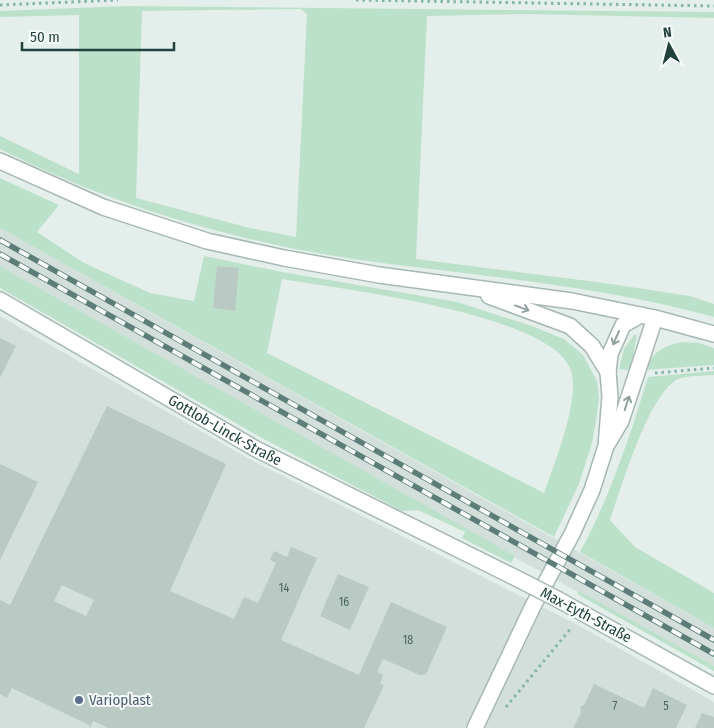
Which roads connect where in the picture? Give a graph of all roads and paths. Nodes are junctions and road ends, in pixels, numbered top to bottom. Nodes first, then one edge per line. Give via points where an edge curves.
1 (118, 0) edge
2 (356, 0) edge
3 (0, 5) edge
4 (714, 6) edge
5 (0, 161) edge
6 (460, 286) junction
7 (0, 300) edge
8 (648, 317) junction
9 (714, 334) edge
10 (714, 368) edge
11 (608, 372) junction
12 (637, 374) junction
13 (606, 446) junction
14 (456, 548) joint
15 (583, 613) junction
16 (714, 686) edge
17 (501, 713) dead end
18 (475, 728) edge

1 - 3 path
2 - 4 path
5 - 6 street via 103,207 198,238 284,258
6 - 8 street via 572,301
6 -> 11 street via 570,326 592,346
7 - 14 street, Gottlob-Linck-Straße via 256,448
8 - 9 street
8 -> 11 street via 623,325 610,354
8 - 12 street
10 - 12 path
11 - 13 street via 610,397
13 -> 12 street via 621,421
13 - 18 street via 592,490 572,534 533,606
14 - 15 street, Max-Eyth-Straße, bridge
15 - 16 street, Max-Eyth-Straße
15 - 17 path

